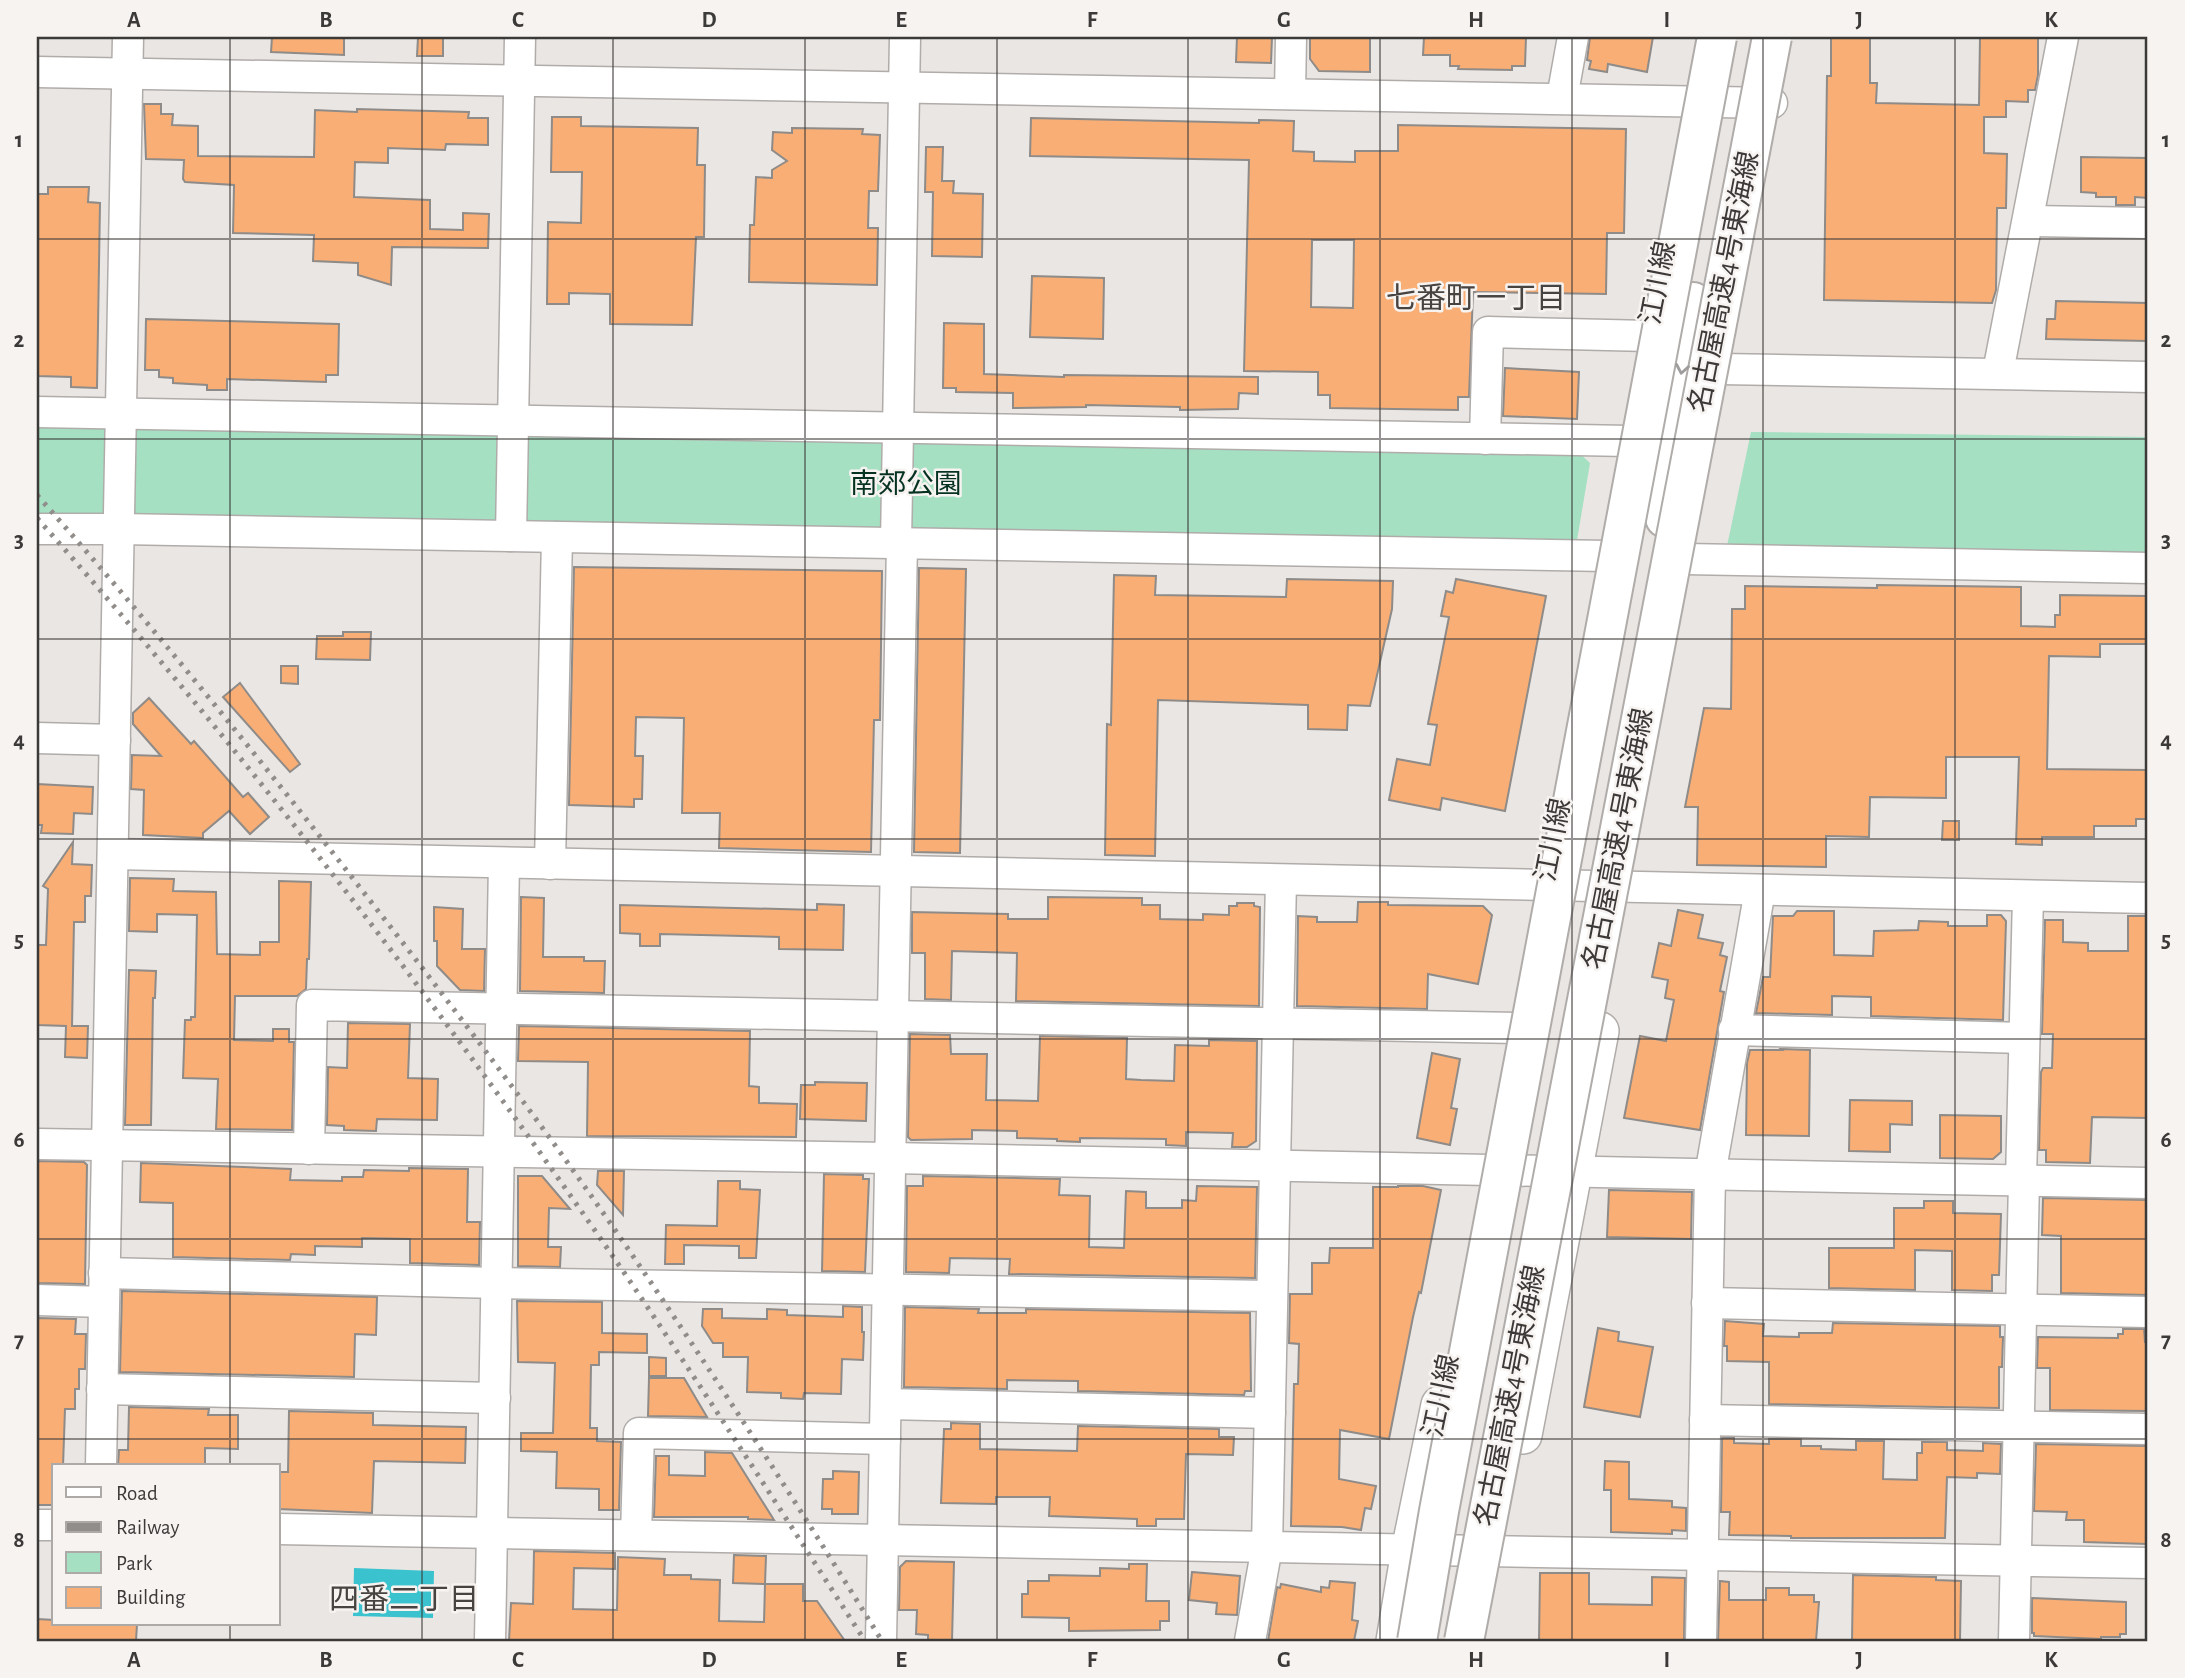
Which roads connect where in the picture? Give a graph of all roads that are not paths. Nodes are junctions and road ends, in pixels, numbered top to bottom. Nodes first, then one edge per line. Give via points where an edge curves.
1 (128, 37) edge
2 (520, 37) edge
3 (905, 37) edge
4 (1291, 37) edge
5 (1573, 37) edge
6 (1705, 37) edge
7 (1717, 37) edge
8 (1744, 37) edge
9 (1772, 37) edge
10 (1785, 37) edge
11 (2063, 37) edge
12 (37, 72) edge
13 (127, 74) junction
14 (519, 81) junction
15 (904, 89) junction
16 (1290, 94) junction
17 (1562, 98) junction
18 (1694, 100) junction
19 (1772, 103) junction
20 (2028, 221) junction
21 (2148, 223) edge
22 (1649, 336) junction
23 (1720, 369) junction
24 (1998, 372) junction
25 (2148, 377) edge
26 (37, 412) edge
27 (121, 413) junction
28 (513, 420) junction
29 (898, 427) junction
30 (1485, 439) junction
31 (1629, 442) junction
32 (37, 529) edge
33 (119, 529) junction
34 (512, 536) junction
35 (557, 537) junction
36 (899, 543) junction
37 (1685, 559) junction
38 (2148, 568) edge
39 (1610, 571) junction
40 (1670, 644) junction
41 (37, 738) edge
42 (115, 740) junction
43 (113, 854) junction
44 (504, 863) junction
45 (550, 864) junction
46 (895, 871) junction
47 (1281, 880) junction
48 (1545, 886) junction
49 (1626, 886) junction
50 (1760, 890) junction
51 (2028, 895) junction
52 (2148, 898) edge
53 (502, 1010) junction
54 (893, 1016) junction
55 (1278, 1024) junction
56 (1517, 1028) junction
57 (1734, 1030) junction
58 (2024, 1038) junction
59 (37, 1144) edge
60 (107, 1146) junction
61 (309, 1149) junction
62 (499, 1152) junction
63 (890, 1158) junction
64 (1275, 1167) junction
65 (1489, 1170) junction
66 (1575, 1171) junction
67 (1710, 1175) junction
68 (2023, 1180) junction
69 (2148, 1183) edge
70 (497, 1283) junction
71 (104, 1288) junction
72 (888, 1289) junction
73 (1272, 1296) junction
74 (37, 1300) edge
75 (1707, 1303) junction
76 (2021, 1310) junction
77 (2148, 1312) edge
78 (102, 1389) junction
79 (495, 1398) junction
80 (886, 1404) junction
81 (1270, 1413) junction
82 (1705, 1420) junction
83 (2019, 1426) junction
84 (2148, 1429) edge
85 (885, 1439) junction
86 (101, 1464) edge
87 (280, 1529) edge
88 (492, 1533) junction
89 (636, 1535) junction
90 (883, 1540) junction
91 (1268, 1547) junction
92 (1500, 1550) junction
93 (1410, 1551) junction
94 (1702, 1556) junction
95 (2016, 1560) junction
96 (2148, 1563) edge
97 (490, 1641) edge
98 (881, 1641) edge
99 (1250, 1641) edge
100 (1395, 1641) edge
101 (1417, 1641) edge
102 (1440, 1641) edge
103 (1464, 1641) edge
104 (1480, 1641) edge
105 (1701, 1641) edge
106 (2014, 1641) edge

1 - 13 street
2 - 14 street
3 - 15 street
4 - 16 street
5 - 17 street
6 - 18 main road, 江川線
7 - 39 highway, 名古屋高速4号東海線, bridge
8 -> 40 highway via 1676,401 1662,550
9 - 103 highway, 名古屋高速4号東海線, bridge
10 - 19 main road
11 - 20 street
12 - 13 street
13 - 14 street
13 - 27 street
14 - 15 street
14 - 28 street
15 - 16 street
15 - 29 street
16 - 17 street
17 - 18 street
18 - 19 street
18 - 22 main road, 江川線
19 - 23 main road
20 - 21 street
20 - 24 street
22 - 30 street via 1488,332
22 - 31 main road, 江川線
23 - 24 street
23 - 37 main road
24 - 25 street
26 - 27 street
27 - 28 street
27 - 33 street
28 - 29 street
28 - 34 street
29 - 30 street
29 - 36 street
30 - 31 street
31 - 39 main road, 江川線
32 - 33 street
33 - 34 street
33 - 42 street
34 - 35 street
35 - 36 street
35 - 45 street
36 - 39 street
36 - 46 street
37 - 38 street
37 - 40 main road
39 - 48 main road, 江川線
39 - 101 highway, 名古屋高速4号東海線, bridge
39 - 102 highway via 1627,612 1541,1110
40 - 49 main road
41 - 42 street
42 - 43 street
43 - 44 street
43 - 60 street
44 - 45 street
44 - 53 street
45 - 46 street
46 - 47 street
46 - 54 street
47 - 48 street
47 - 55 street
48 - 49 street
48 - 56 main road, 江川線
49 - 50 street
49 - 66 main road
50 - 51 street
50 - 57 street
51 - 52 street
51 - 58 street
53 - 54 street
53 - 61 street via 312,1005
53 - 62 street
54 - 55 street
54 - 63 street
55 - 56 street
55 - 64 street
56 - 65 main road, 江川線
57 - 58 street
57 - 67 street
58 - 68 street
59 - 60 street
60 - 61 street
60 - 71 street
61 - 62 street
62 - 63 street
62 - 70 street
63 - 64 street
63 - 72 street
64 - 65 street
64 - 73 street
65 - 66 street
65 - 93 main road, 江川線
66 - 67 street
66 - 92 main road
67 - 68 street
67 - 75 street
68 - 69 street
68 - 76 street
70 - 71 street
70 - 72 street
70 - 79 street
71 - 74 street
71 - 78 street
72 - 73 street
72 - 80 street
73 - 81 street
75 - 76 street
75 - 82 street
76 - 77 street
76 - 83 street
78 - 79 street
78 - 86 street
79 - 88 street
80 - 81 street
80 - 85 street
81 - 91 street
82 - 83 street
82 - 94 street
83 - 84 street
83 - 95 street
85 - 89 street via 639,1433
85 - 90 street
87 - 88 street
88 - 89 street
88 - 97 street
89 - 90 street
90 - 91 street
90 - 98 street
91 - 93 street
91 - 99 street
92 - 93 street
92 - 94 street
92 - 104 main road
93 - 100 main road, 江川線
94 - 95 street
94 - 105 street
95 - 96 street
95 - 106 street

